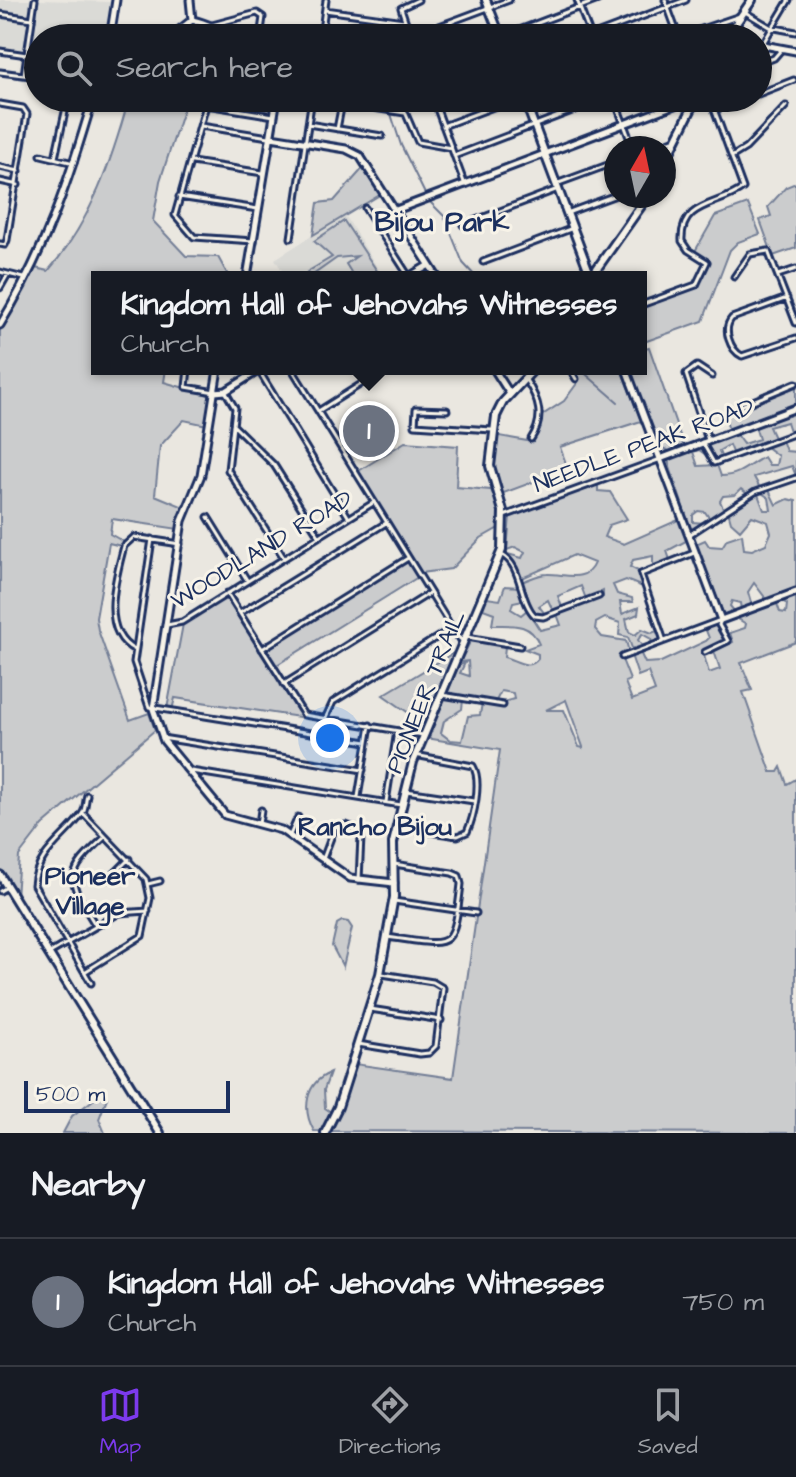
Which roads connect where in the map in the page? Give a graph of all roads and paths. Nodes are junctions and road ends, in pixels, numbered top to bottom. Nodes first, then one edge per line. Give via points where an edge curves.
1 (35, 0) edge
2 (116, 0) edge
3 (190, 0) edge
4 (326, 0) edge
5 (418, 0) edge
6 (509, 0) edge
7 (577, 0) edge
8 (598, 0) edge
9 (665, 0) edge
10 (686, 0) edge
11 (752, 0) edge
12 (789, 0) edge
13 (488, 4) edge
14 (580, 7) junction
15 (668, 7) junction
16 (325, 10) junction
17 (0, 14) edge
18 (742, 14) junction
19 (32, 19) junction
20 (192, 20) junction
21 (404, 21) junction
22 (31, 24) edge
23 (112, 24) edge
24 (187, 24) edge
25 (204, 24) edge
26 (222, 24) edge
27 (262, 24) edge
28 (323, 24) edge
29 (405, 24) edge
30 (442, 24) edge
31 (495, 24) edge
32 (536, 24) edge
33 (585, 24) edge
34 (623, 24) edge
35 (673, 24) edge
36 (715, 24) edge
37 (735, 24) edge
38 (764, 24) edge
39 (773, 28) joint
40 (796, 32) edge
41 (772, 47) edge
42 (782, 48) junction
43 (0, 51) edge
44 (796, 51) edge
45 (24, 55) edge
46 (772, 59) edge
47 (0, 72) edge
48 (24, 75) edge
49 (794, 80) dead end
50 (772, 89) edge
51 (0, 104) edge
52 (786, 106) dead end
53 (24, 110) edge
54 (26, 112) edge
55 (65, 112) edge
56 (89, 112) edge
57 (204, 112) edge
58 (249, 112) edge
59 (275, 112) edge
60 (310, 112) edge
61 (340, 112) edge
62 (401, 112) edge
63 (438, 112) edge
64 (480, 112) edge
65 (529, 112) edge
66 (569, 112) edge
67 (619, 112) edge
68 (658, 112) edge
69 (689, 112) edge
70 (716, 112) edge
71 (406, 113) joint
72 (274, 116) junction
73 (308, 124) junction
74 (534, 125) junction
75 (624, 125) junction
76 (201, 126) junction
77 (443, 126) junction
78 (337, 129) junction
79 (382, 136) dead end
80 (628, 136) edge
81 (271, 137) junction
82 (677, 139) edge
83 (305, 142) junction
84 (451, 148) junction
85 (41, 155) dead end
86 (545, 155) junction
87 (454, 156) junction
88 (733, 156) junction
89 (55, 158) junction
90 (192, 162) junction
91 (74, 163) junction
92 (0, 167) edge
93 (604, 167) edge
94 (19, 171) junction
95 (265, 174) junction
96 (0, 181) edge
97 (18, 185) junction
98 (465, 185) junction
99 (557, 186) junction
100 (179, 197) junction
101 (604, 199) edge
102 (365, 208) dead end
103 (640, 208) edge
104 (260, 210) junction
105 (396, 210) junction
106 (567, 213) junction
107 (463, 225) dead end
108 (573, 228) junction
109 (291, 238) dead end
110 (255, 241) junction
111 (2, 244) edge
112 (483, 262) dead end
113 (429, 265) junction
114 (796, 269) edge
115 (248, 271) edge
116 (405, 271) edge
117 (419, 271) edge
118 (433, 271) edge
119 (589, 271) edge
120 (595, 271) edge
121 (0, 272) edge
122 (8, 274) junction
123 (778, 275) junction
124 (734, 277) dead end
125 (27, 278) junction
126 (0, 288) edge
127 (787, 298) junction
128 (647, 303) edge
129 (795, 314) edge
130 (796, 323) edge
131 (0, 325) edge
132 (796, 338) edge
133 (187, 375) edge
134 (217, 375) edge
135 (252, 375) edge
136 (263, 375) edge
137 (296, 375) edge
138 (370, 375) edge
139 (498, 375) edge
140 (529, 375) edge
141 (574, 375) edge
142 (628, 375) edge
143 (712, 376) dead end
144 (526, 379) junction
145 (576, 379) dead end
146 (796, 383) edge
147 (225, 391) junction
148 (215, 392) junction
149 (510, 394) junction
150 (741, 406) dead end
151 (796, 408) edge
152 (447, 410) dead end
153 (319, 411) junction
154 (233, 425) junction
155 (492, 430) junction
156 (796, 433) edge
157 (531, 439) dead end
158 (705, 441) junction
159 (660, 459) junction
160 (796, 478) edge
161 (374, 502) junction
162 (504, 516) junction
163 (208, 517) dead end
164 (349, 518) junction
165 (387, 522) junction
166 (689, 535) junction
167 (319, 536) junction
168 (152, 539) junction
169 (180, 544) junction
170 (695, 552) junction
171 (501, 554) junction
172 (409, 557) junction
173 (284, 558) junction
174 (247, 580) junction
175 (796, 592) edge
176 (227, 593) junction
177 (431, 593) junction
178 (599, 596) dead end
179 (240, 613) junction
180 (721, 620) junction
181 (167, 625) junction
182 (452, 628) junction
183 (466, 640) junction
184 (664, 641) junction
185 (520, 646) dead end
186 (262, 649) junction
187 (135, 650) junction
188 (705, 652) dead end
189 (622, 657) dead end
190 (284, 684) junction
191 (442, 695) junction
192 (503, 705) dead end
193 (153, 709) junction
194 (325, 719) junction
195 (370, 725) junction
196 (397, 730) junction
197 (423, 735) junction
198 (162, 738) junction
199 (367, 742) junction
200 (415, 755) junction
201 (363, 770) junction
202 (187, 771) junction
203 (405, 791) junction
204 (87, 795) dead end
205 (358, 797) junction
206 (474, 801) junction
207 (386, 802) junction
208 (402, 805) junction
209 (261, 810) dead end
210 (83, 813) junction
211 (298, 817) dead end
212 (259, 824) junction
213 (396, 827) junction
214 (290, 835) junction
215 (106, 836) junction
216 (129, 859) junction
217 (323, 859) junction
218 (392, 864) junction
219 (0, 875) edge
220 (109, 879) dead end
221 (359, 880) junction
222 (160, 881) dead end
223 (394, 883) junction
224 (148, 884) junction
225 (4, 889) edge
226 (394, 901) junction
227 (457, 910) junction
228 (148, 911) junction
229 (476, 913) dead end
230 (96, 926) junction
231 (387, 937) junction
232 (67, 943) junction
233 (48, 954) junction
234 (85, 972) junction
235 (380, 974) junction
236 (91, 983) dead end
237 (370, 1009) junction
238 (441, 1020) junction
239 (358, 1044) junction
240 (160, 1133) edge
241 (325, 1133) edge

1 - 19 street
2 - 23 street
3 - 20 street
4 - 16 street
5 - 21 street via 401,7
6 - 13 street
7 - 14 street
8 - 14 street
9 - 15 street
10 - 15 street
11 - 18 main road
12 - 39 street
13 - 30 street
13 - 31 main road
14 - 32 street
14 - 33 street
15 - 34 street
15 - 35 street
16 - 21 street
16 - 28 street
17 - 19 street
18 - 36 street
18 - 37 main road
18 - 38 street
19 - 22 street
20 - 24 street
20 - 25 street
21 - 29 street
26 - 27 street via 257,13
39 - 40 street
41 - 42 street
42 - 44 street
42 - 46 street
43 - 45 street
47 - 48 street
49 - 50 street
51 - 53 street
52 - 88 street
54 - 94 street
55 - 89 street
56 - 91 street
57 - 76 street
58 - 72 street
59 - 72 street
60 - 73 street
61 - 78 street
62 - 71 street
63 - 77 street
64 - 77 street
65 - 74 main road
66 - 74 street
67 - 75 street
68 - 75 street
69 - 82 main road
70 - 88 street
71 - 84 street via 418,142
72 - 81 street
73 - 78 street
73 - 83 street
74 - 86 main road
74 - 87 street
75 - 80 street
75 - 86 street
76 - 81 street
76 - 90 street
77 - 84 street
78 - 79 street
81 - 83 street
81 - 95 street
83 - 105 street via 357,153
83 - 109 street
84 - 87 street
85 - 89 street
86 - 98 street
86 - 99 main road
87 - 98 street
88 - 128 street via 743,188 702,205 688,219 682,241 707,262 691,288
89 - 91 street
90 - 95 street
90 - 100 street
91 - 125 street
92 - 94 street
93 - 99 street
94 - 97 street
95 - 104 street
96 - 97 street
97 - 111 street
98 - 105 street
99 - 106 main road
99 - 107 street
100 - 104 street
100 - 110 street via 175,215 191,236
101 - 106 street
102 - 116 street
103 - 120 main road
104 - 110 street
105 - 113 street
106 - 108 main road
108 - 112 street
108 - 119 main road
110 - 115 street
113 - 117 street
113 - 118 street
114 - 123 street
121 - 122 street
122 - 125 street
122 - 126 street
123 - 124 street via 768,251 750,254
123 - 127 street
125 - 131 street
127 - 129 street
127 - 132 street via 732,318 728,331 732,347 742,356
129 - 130 street
133 - 148 street via 186,387
134 - 148 street
135 - 147 street
136 - 164 street
137 - 153 street
138 - 153 street
139 - 149 street
140 - 144 main road, PIONEER TRAIL
141 - 145 street
142 - 159 street
143 - 158 street via 697,366 686,374
144 - 149 main road, PIONEER TRAIL
144 - 157 street via 540,408
146 - 150 street
147 - 148 street
147 - 154 street via 234,404
148 - 169 street via 201,475 184,516
149 - 155 main road, PIONEER TRAIL via 498,409
151 - 158 street, NEEDLE PEAK ROAD
152 - 155 street via 416,409 415,425
153 - 161 street
154 - 167 street via 274,465
154 - 173 street via 228,470
155 - 162 main road, PIONEER TRAIL via 491,477
156 - 158 street via 717,463 710,460
158 - 159 street, NEEDLE PEAK ROAD
159 - 162 street, NEEDLE PEAK ROAD
159 - 166 street
160 - 166 street via 759,490
161 - 164 street, WOODLAND ROAD
161 - 165 street
162 - 171 main road, PIONEER TRAIL
163 - 174 street
164 - 167 street, WOODLAND ROAD
165 - 172 street
165 - 179 street
166 - 170 street
167 - 173 street, WOODLAND ROAD
168 - 169 street
168 - 187 street
168 - 187 street via 134,537 126,542 118,579 115,627
169 - 181 street
170 - 180 street
170 - 184 street via 641,574
171 - 178 street via 510,560 535,616
171 - 183 main road, PIONEER TRAIL
172 - 177 street
172 - 186 street
173 - 174 street, WOODLAND ROAD
174 - 176 street, WOODLAND ROAD
175 - 180 street
176 - 179 street
176 - 181 street, WOODLAND ROAD via 182,622
177 - 182 street
177 - 190 street
179 - 186 street
180 - 184 street
180 - 188 street via 728,641
181 - 193 street
182 - 183 street
182 - 194 street via 333,702
183 - 185 street
183 - 191 main road, PIONEER TRAIL
184 - 189 street
186 - 190 street
187 - 193 street via 135,671
190 - 194 street via 304,715
191 - 192 street
191 - 197 main road, PIONEER TRAIL
193 - 198 street
193 - 199 street
194 - 195 street
195 - 196 street
195 - 199 street
196 - 197 street
196 - 207 street
197 - 200 main road, PIONEER TRAIL
198 - 201 street
198 - 202 street
199 - 201 street
200 - 203 main road, PIONEER TRAIL
200 - 206 street via 473,766
201 - 205 street
202 - 205 street
202 - 212 street via 225,815
203 - 206 street
203 - 208 main road, PIONEER TRAIL
204 - 210 street
205 - 207 street
206 - 213 street via 463,835
207 - 208 street
208 - 213 main road, PIONEER TRAIL
209 - 212 street
210 - 215 street
210 - 232 street via 56,841 34,879 37,896
211 - 214 street
212 - 214 street
213 - 218 main road, PIONEER TRAIL
214 - 217 street
215 - 216 street
215 - 230 street via 80,860 72,878
216 - 220 street
216 - 224 street
217 - 221 street
217 - 221 street via 335,827 358,829
218 - 223 main road, PIONEER TRAIL
218 - 227 street via 456,874 461,884
219 - 225 main road
221 - 223 street
222 - 224 street
223 - 226 main road, PIONEER TRAIL
224 - 228 street
225 - 233 main road
226 - 227 street
226 - 231 main road, PIONEER TRAIL
227 - 229 street
227 - 231 street via 453,937 445,943
228 - 230 street via 119,913
228 - 234 street via 142,936
230 - 232 street
231 - 235 main road, PIONEER TRAIL
232 - 233 street
232 - 234 street
233 - 240 main road
234 - 236 street
235 - 237 main road, PIONEER TRAIL
235 - 238 street via 440,984
237 - 238 street
237 - 239 main road, PIONEER TRAIL
238 - 239 street via 436,1046 429,1053
239 - 241 main road, PIONEER TRAIL

